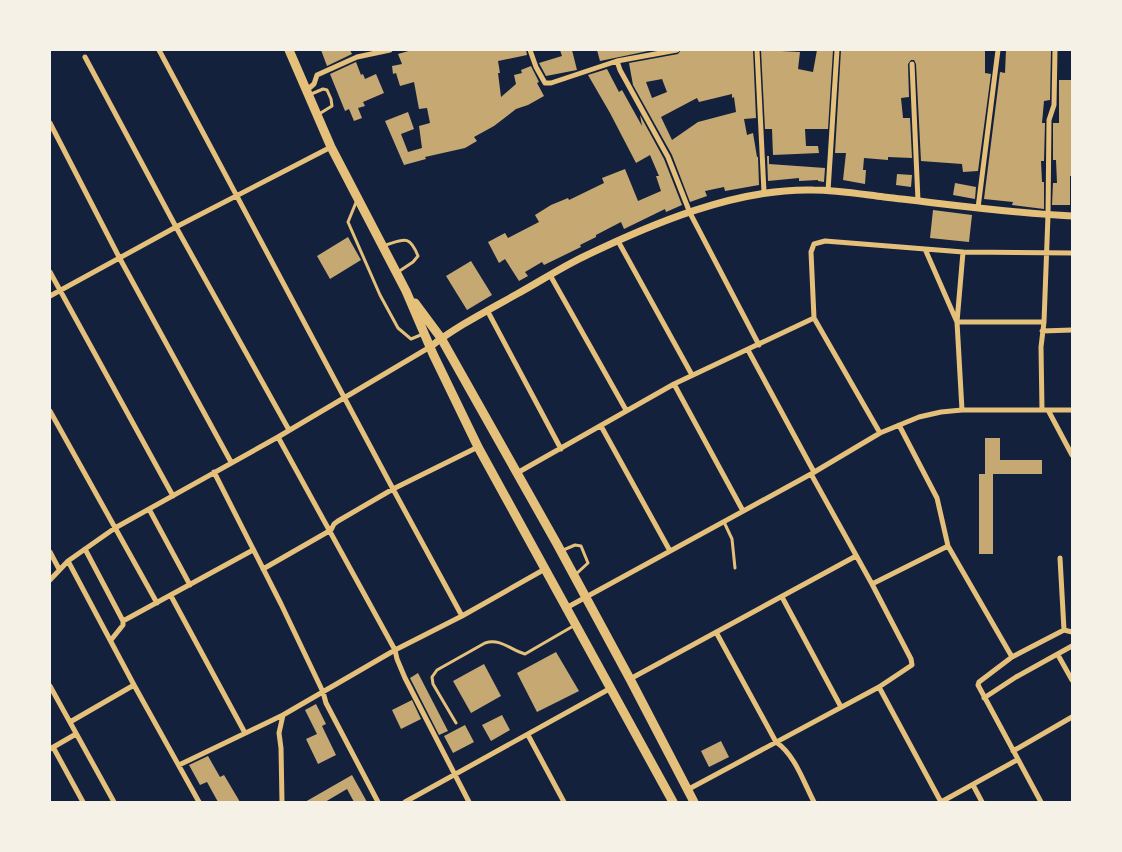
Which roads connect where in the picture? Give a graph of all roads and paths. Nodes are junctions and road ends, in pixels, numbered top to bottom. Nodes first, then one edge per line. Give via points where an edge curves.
1 (160, 50) edge
2 (289, 50) edge
3 (390, 50) edge
4 (530, 50) edge
5 (677, 50) edge
6 (757, 50) edge
7 (837, 50) edge
8 (998, 50) edge
9 (1055, 50) edge
10 (85, 57) dead end
11 (617, 61) junction
12 (912, 64) dead end
13 (308, 93) junction
14 (317, 115) junction
15 (50, 123) edge
16 (331, 147) junction
17 (828, 191) junction
18 (764, 192) junction
19 (236, 195) junction
20 (358, 200) junction
21 (918, 200) junction
22 (978, 208) junction
23 (690, 213) junction
24 (1048, 215) junction
25 (1072, 216) edge
26 (176, 226) junction
27 (618, 241) junction
28 (382, 246) junction
29 (926, 249) junction
30 (963, 252) junction
31 (1072, 253) edge
32 (1047, 254) junction
33 (119, 257) junction
34 (50, 272) edge
35 (397, 273) junction
36 (550, 274) junction
37 (60, 290) junction
38 (406, 291) junction
39 (50, 296) edge
40 (487, 310) junction
41 (814, 318) junction
42 (957, 322) junction
43 (1044, 322) junction
44 (1072, 330) edge
45 (1042, 331) junction
46 (424, 333) junction
47 (441, 338) junction
48 (760, 345) junction
49 (430, 347) junction
50 (748, 350) junction
51 (692, 375) junction
52 (674, 384) junction
53 (345, 396) junction
54 (626, 410) junction
55 (962, 410) junction
56 (1045, 410) junction
57 (1072, 410) edge
58 (50, 411) edge
59 (601, 426) junction
60 (899, 426) junction
61 (289, 430) junction
62 (880, 433) junction
63 (278, 437) junction
64 (478, 447) junction
65 (561, 449) junction
66 (1072, 455) edge
67 (231, 462) junction
68 (214, 472) junction
69 (517, 473) junction
70 (812, 473) junction
71 (393, 489) junction
72 (173, 496) junction
73 (149, 509) junction
74 (743, 510) junction
75 (724, 521) junction
76 (115, 528) junction
77 (331, 530) junction
78 (948, 546) junction
79 (85, 549) junction
80 (254, 550) junction
81 (560, 551) junction
82 (670, 551) junction
83 (50, 552) edge
84 (856, 556) junction
85 (1060, 558) dead end
86 (68, 561) junction
87 (59, 568) junction
88 (735, 568) dead end
89 (263, 569) junction
90 (545, 569) junction
91 (574, 575) junction
92 (50, 580) edge
93 (872, 584) junction
94 (190, 585) junction
95 (171, 596) junction
96 (586, 597) junction
97 (782, 597) junction
98 (156, 603) junction
99 (566, 608) junction
100 (462, 616) junction
101 (123, 622) junction
102 (576, 625) junction
103 (1064, 630) junction
104 (716, 632) junction
105 (1072, 632) edge
106 (111, 640) junction
107 (1072, 646) edge
108 (395, 650) junction
109 (1058, 655) junction
110 (1012, 658) junction
111 (630, 679) junction
112 (1072, 680) edge
113 (134, 685) junction
114 (50, 686) edge
115 (879, 687) junction
116 (611, 688) junction
117 (323, 692) junction
118 (984, 698) junction
119 (841, 707) junction
120 (283, 715) junction
121 (1072, 717) edge
122 (70, 722) junction
123 (456, 723) dead end
124 (245, 733) junction
125 (76, 734) junction
126 (528, 735) junction
127 (776, 742) junction
128 (52, 748) edge
129 (1013, 751) junction
130 (1018, 760) junction
131 (179, 765) junction
132 (455, 775) junction
133 (973, 785) junction
134 (687, 790) junction
135 (83, 802) edge
136 (114, 802) edge
137 (199, 802) edge
138 (282, 802) edge
139 (378, 802) edge
140 (405, 802) edge
141 (469, 802) edge
142 (564, 802) edge
143 (673, 802) edge
144 (694, 802) edge
145 (814, 802) edge
146 (941, 802) edge
147 (982, 802) edge
148 (1041, 802) edge

1 - 19 street
2 - 13 main road
3 - 13 street via 357,57 317,75
4 - 11 street via 545,82 551,83
5 - 11 street
6 - 18 street
7 - 17 street
8 - 22 street
9 - 24 street via 1054,105 1049,120
10 - 26 street
11 - 23 street via 673,167
12 - 21 street
13 - 14 main road
13 - 14 lane via 323,89 332,99 332,106
14 - 16 main road
15 - 33 street
16 - 19 street
16 - 20 main road
17 - 18 street
17 - 21 street
18 - 23 street
19 - 26 street
19 - 53 street
20 - 28 main road
20 - 46 lane via 348,222 380,295 398,328 410,339
21 - 22 street
22 - 24 street
23 - 27 street
23 - 48 street
24 - 25 street
24 - 32 street
26 - 33 street
26 - 61 street
27 - 36 street
27 - 51 street
28 - 35 main road
28 - 35 lane via 405,240 414,246 417,258
29 - 30 street
29 - 41 street via 825,241 814,244 811,252
29 - 42 street
30 - 32 street
30 - 42 street
31 - 32 street
32 - 43 street
33 - 37 street
33 - 67 street
34 - 37 street
35 - 38 main road
36 - 40 street
36 - 54 street
37 - 39 street
37 - 72 street
38 - 46 main road
38 - 47 main road
40 - 47 street
40 - 65 street
41 - 48 street
41 - 62 street
42 - 43 street
42 - 55 street
43 - 45 street
44 - 45 street
45 - 56 street
46 - 49 main road
47 - 49 street
47 - 69 main road
48 - 50 street
49 - 53 street
49 - 64 main road
50 - 51 street
50 - 70 street
51 - 52 street
52 - 54 street
52 - 74 street
53 - 61 street
53 - 71 street
54 - 59 street
55 - 56 street
55 - 60 street via 928,414
56 - 57 street
56 - 66 street
58 - 76 street
59 - 65 street
59 - 82 street
60 - 62 street
60 - 78 street via 937,498
61 - 63 street
62 - 70 street
63 - 67 street
63 - 77 street
64 - 71 street
64 - 90 main road
65 - 69 street
67 - 68 street
68 - 72 street
68 - 80 street
69 - 81 main road
70 - 74 street
70 - 84 street
71 - 77 street via 338,521
71 - 100 street
72 - 73 street
73 - 76 street
73 - 94 street
74 - 75 street
75 - 82 street
75 - 88 lane via 732,538
76 - 79 street
76 - 98 street
77 - 89 street
77 - 108 street
78 - 93 street
78 - 110 street
79 - 86 street
79 - 101 street
80 - 89 street
80 - 94 street
81 - 91 main road
81 - 91 lane via 581,546 588,563
82 - 96 street
83 - 87 street
84 - 93 street
84 - 97 street
85 - 103 street
86 - 87 street
86 - 106 street
87 - 92 street
89 - 117 street
90 - 99 main road
90 - 100 street
91 - 96 main road
93 - 115 street via 912,662 910,668
94 - 95 street
95 - 98 street
95 - 124 street
96 - 99 street
96 - 111 main road
97 - 104 street
97 - 119 street
98 - 101 street
99 - 102 main road
100 - 108 street
101 - 106 street
102 - 116 main road
102 - 123 lane via 525,654 491,641 437,670 432,677 433,684
103 - 105 street
103 - 110 street
104 - 111 street
104 - 127 street
106 - 113 street
107 - 109 street
108 - 117 street
108 - 132 street via 405,678
109 - 112 street
109 - 118 street
110 - 118 street via 979,682 978,688
111 - 134 main road
113 - 122 street
113 - 131 street
114 - 122 street
115 - 119 street
115 - 146 street
116 - 126 street
116 - 143 main road
117 - 120 street
117 - 139 street
118 - 129 street
119 - 127 street
120 - 124 street
120 - 138 street via 279,733
121 - 129 street
122 - 125 street
124 - 131 street
125 - 128 street
125 - 136 street
126 - 132 street
126 - 142 street
127 - 134 street
127 - 145 street via 791,756
128 - 135 street
129 - 130 street
130 - 133 street
130 - 148 street
131 - 137 street
132 - 140 street
132 - 141 street
133 - 146 street
133 - 147 street
134 - 144 main road

